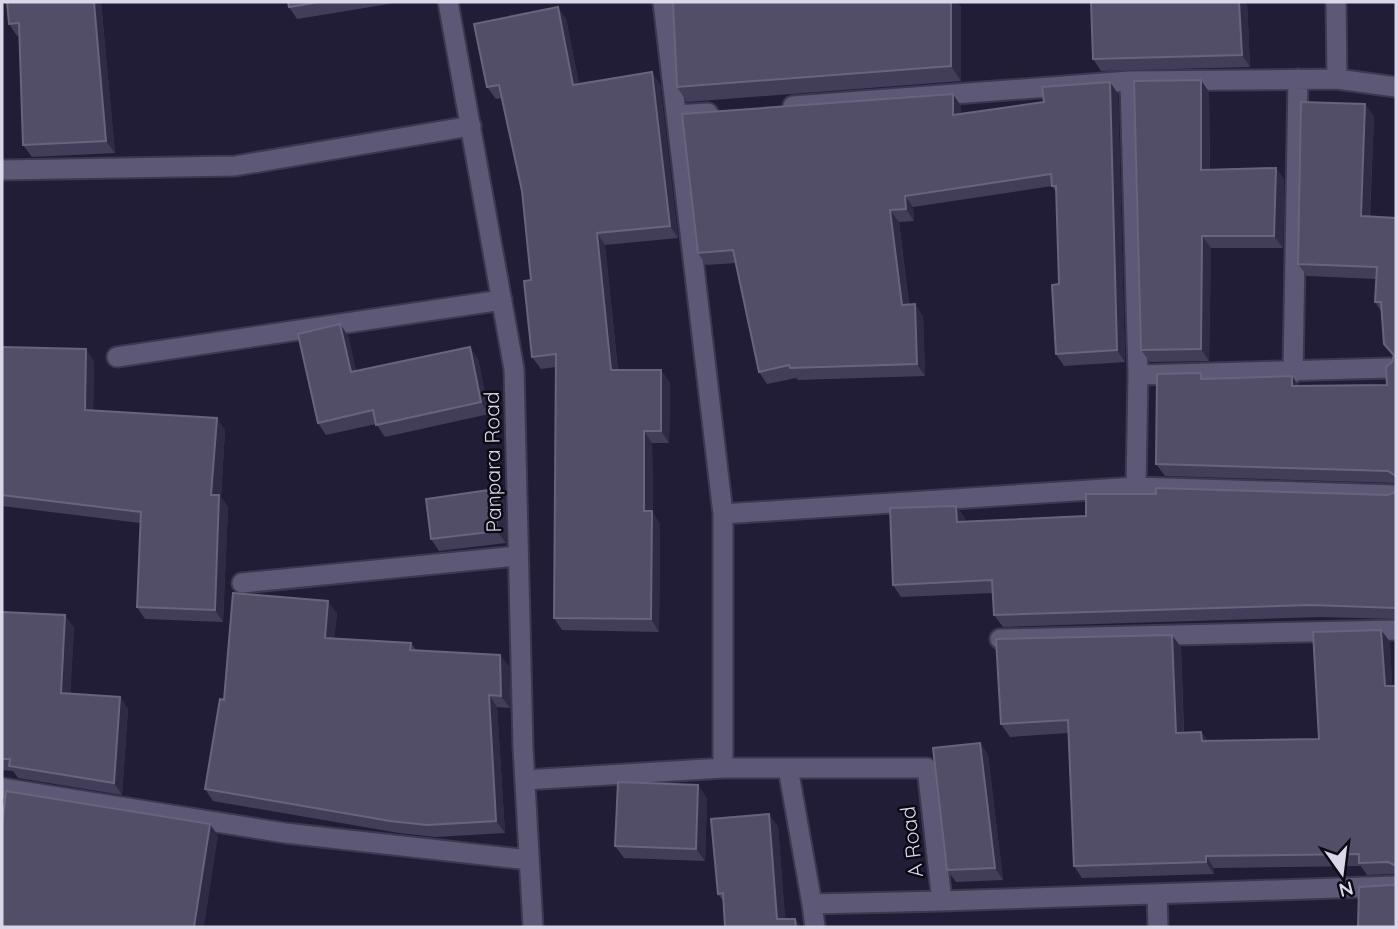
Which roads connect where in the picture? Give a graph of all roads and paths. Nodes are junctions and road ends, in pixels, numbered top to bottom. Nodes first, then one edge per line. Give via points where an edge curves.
1 (448, 2) edge
2 (663, 2) edge
3 (1336, 2) edge
4 (1298, 79) junction
5 (1337, 79) junction
6 (1130, 80) junction
7 (1396, 87) edge
8 (773, 108) edge
9 (731, 111) edge
10 (676, 115) junction
11 (471, 126) junction
12 (2, 170) edge
13 (502, 300) junction
14 (117, 357) dead end
15 (1390, 368) edge
16 (1293, 373) junction
17 (1138, 375) junction
18 (1136, 487) junction
19 (1396, 495) edge
20 (723, 514) junction
21 (518, 556) junction
22 (242, 583) dead end
23 (1396, 630) edge
24 (1000, 639) edge
25 (723, 768) junction
26 (788, 768) junction
27 (525, 780) junction
28 (2, 788) edge
29 (529, 860) junction
30 (1396, 886) edge
31 (1157, 894) junction
32 (942, 901) junction
33 (812, 904) junction
34 (533, 927) edge
35 (815, 927) edge
36 (1158, 927) edge

1 - 11 street, Panpara Road
2 - 10 street
3 - 5 street
4 - 5 street
4 - 6 street
4 - 16 street
5 - 7 street
6 - 8 street
6 - 17 street
9 - 10 street
10 - 20 street
11 - 12 street via 235,166
11 - 13 street, Panpara Road
13 - 14 street
13 - 21 street, Panpara Road via 514,369
15 - 16 street
16 - 17 street
17 - 18 street
18 - 19 street
18 - 20 street
20 - 25 street
21 - 22 street
21 - 27 street, Panpara Road
23 - 24 street
25 - 26 street, A Road
25 - 27 street, A Road
26 - 32 street, A Road via 927,768
26 - 33 street
27 - 29 street, Panpara Road
28 - 29 street via 285,833
29 - 34 street, Panpara Road
30 - 31 street, A Road
31 - 32 street, A Road
31 - 36 street
32 - 33 street
33 - 35 street

